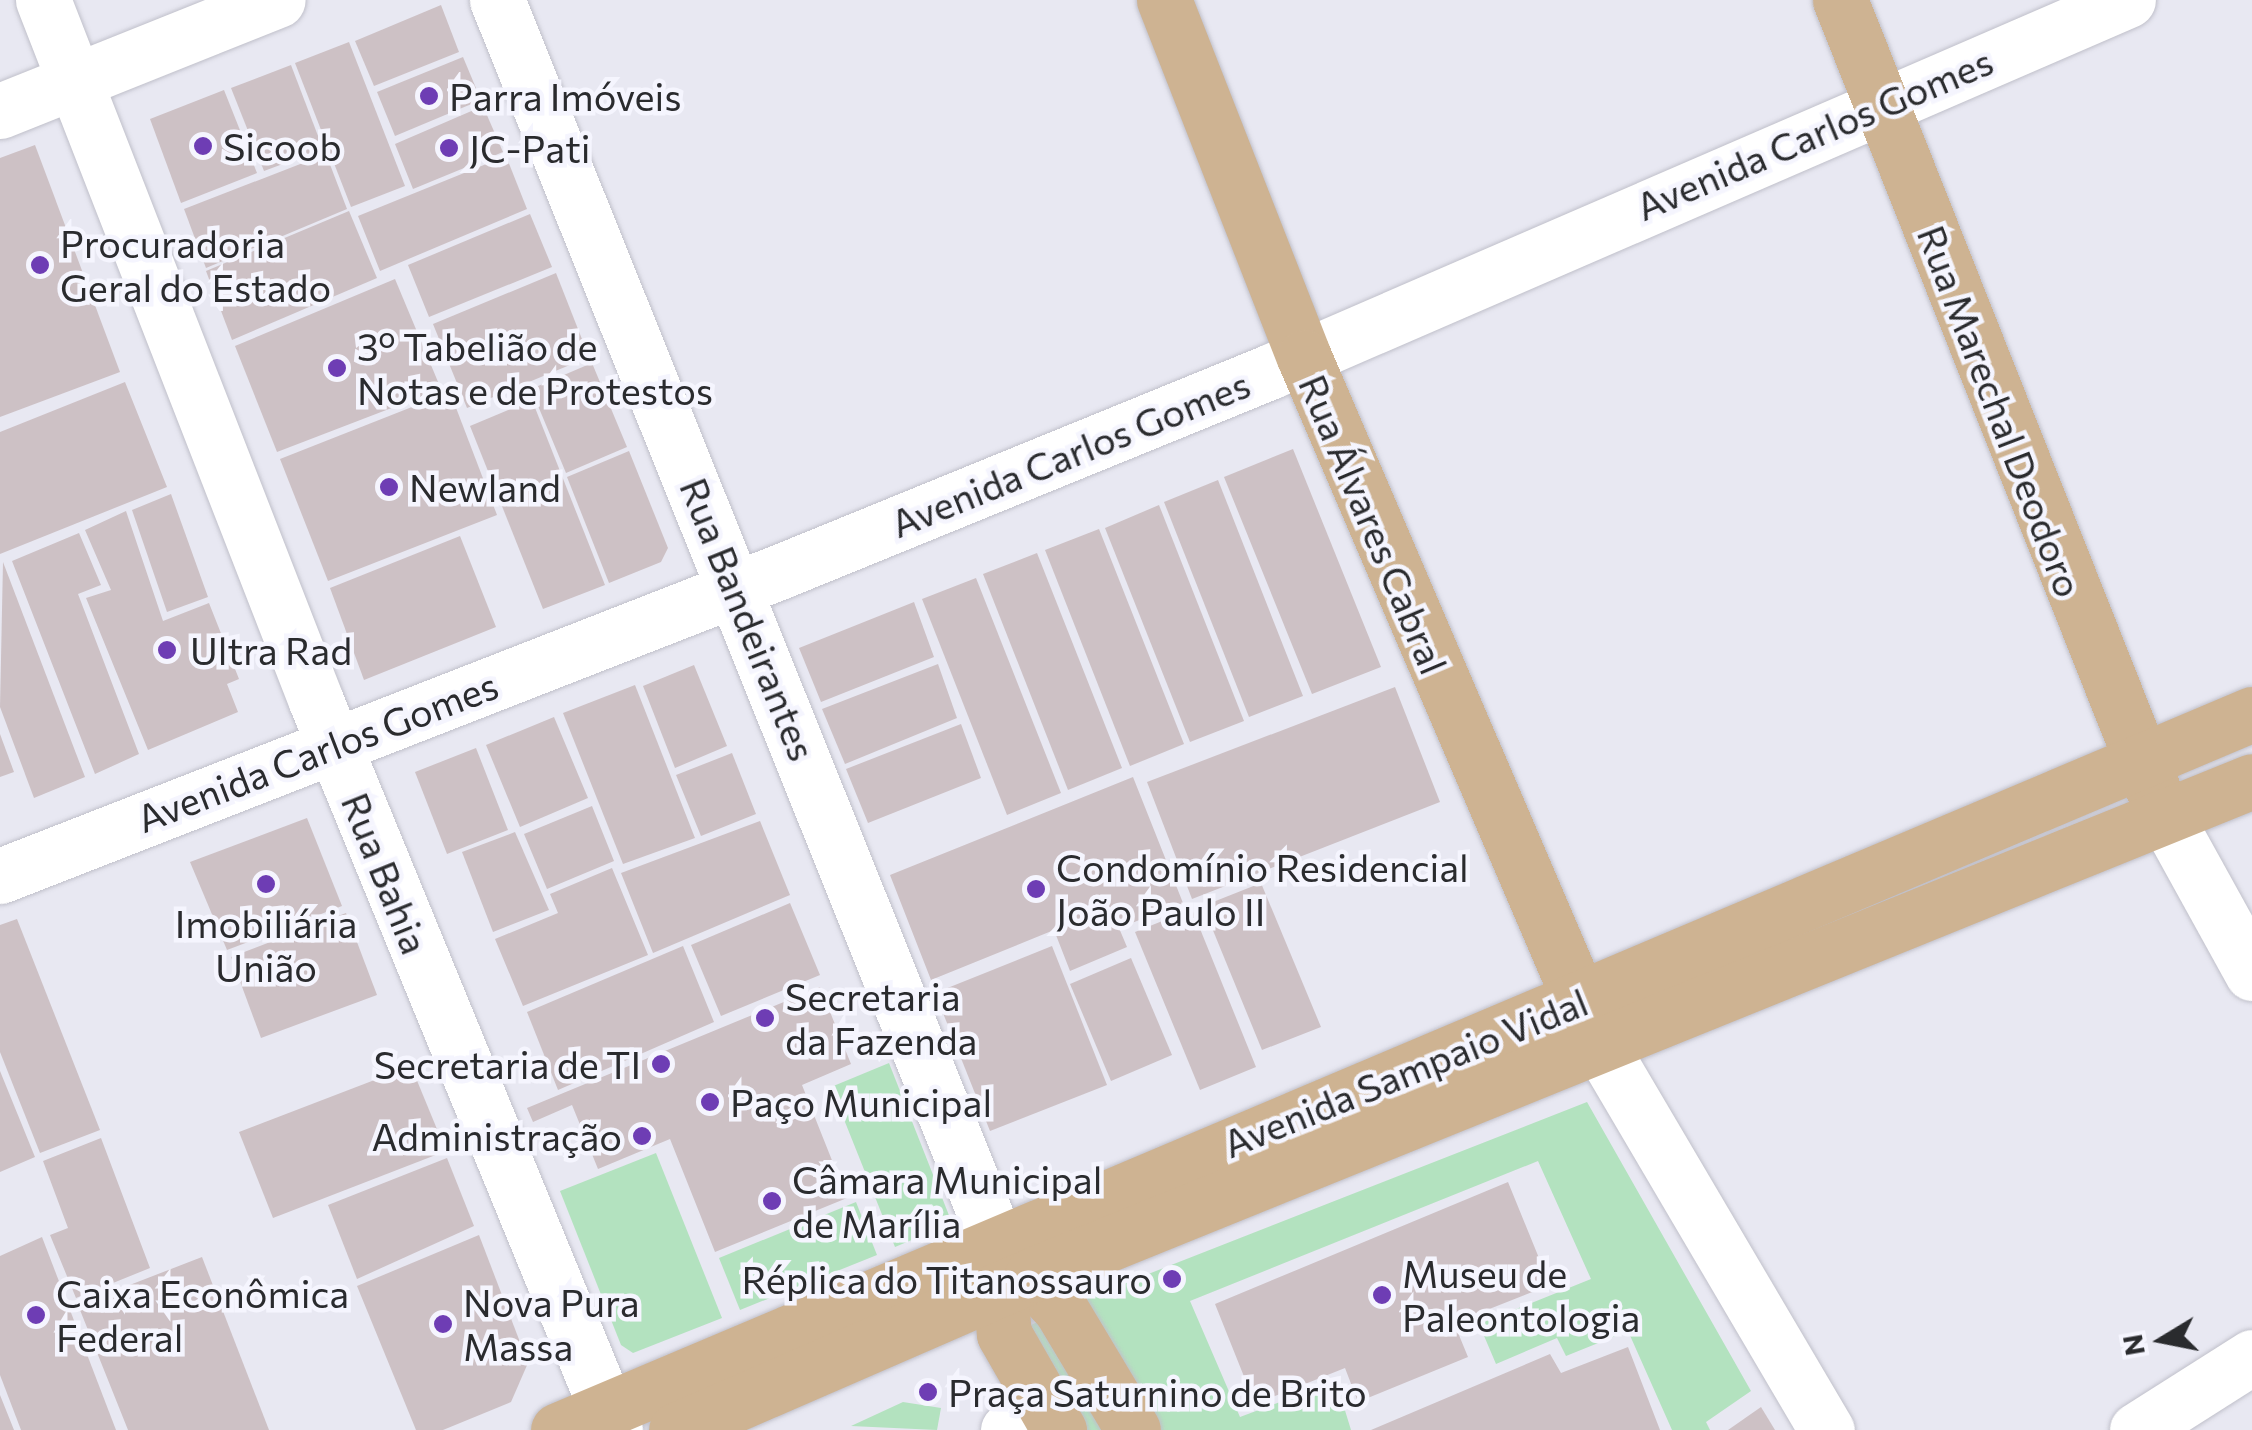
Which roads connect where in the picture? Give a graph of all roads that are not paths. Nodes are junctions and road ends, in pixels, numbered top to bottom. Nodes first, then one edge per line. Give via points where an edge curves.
1 (44, 0) edge
2 (278, 0) edge
3 (496, 0) edge
4 (1164, 0) edge
5 (1840, 0) edge
6 (2128, 0) edge
7 (76, 82) junction
8 (1880, 102) junction
9 (0, 111) edge
10 (1304, 357) junction
11 (738, 588) junction
12 (2252, 714) edge
13 (334, 744) junction
14 (2140, 763) junction
15 (2252, 781) edge
16 (2166, 819) junction
17 (0, 876) edge
18 (2252, 973) edge
19 (1588, 1021) junction
20 (1009, 1269) junction
21 (2252, 1358) edge
22 (593, 1423) edge
23 (1031, 1426) edge
24 (676, 1430) edge
25 (1133, 1430) edge
26 (1828, 1430) edge
27 (2137, 1430) edge

1 - 7 street, Rua Bahia
2 - 7 street
3 - 11 street, Rua Bandeirantes
4 - 10 main road, Rua Álvares Cabral
5 - 8 main road, Rua Marechal Deodoro
6 - 8 street, Avenida Carlos Gomes
7 - 9 street
7 - 13 street, Rua Bahia
8 - 10 street, Avenida Carlos Gomes
8 - 14 main road, Rua Marechal Deodoro
10 - 11 street, Avenida Carlos Gomes
10 - 19 main road, Rua Álvares Cabral
11 - 13 street, Avenida Carlos Gomes
11 - 20 street, Rua Bandeirantes
12 - 14 main road, Avenida Sampaio Vidal
13 - 17 street, Avenida Carlos Gomes
13 - 22 street, Rua Bahia
14 - 16 main road, Rua Marechal Deodoro
14 - 19 main road, Avenida Sampaio Vidal
15 - 16 main road, Avenida Sampaio Vidal
16 - 18 street
16 - 19 main road, Avenida Sampaio Vidal
19 - 20 main road, Avenida Sampaio Vidal
19 - 26 street
20 - 22 main road, Avenida Sampaio Vidal
20 - 23 main road via 1004,1334
20 - 24 main road, Avenida Sampaio Vidal
20 - 25 main road via 1060,1308
21 - 27 street

